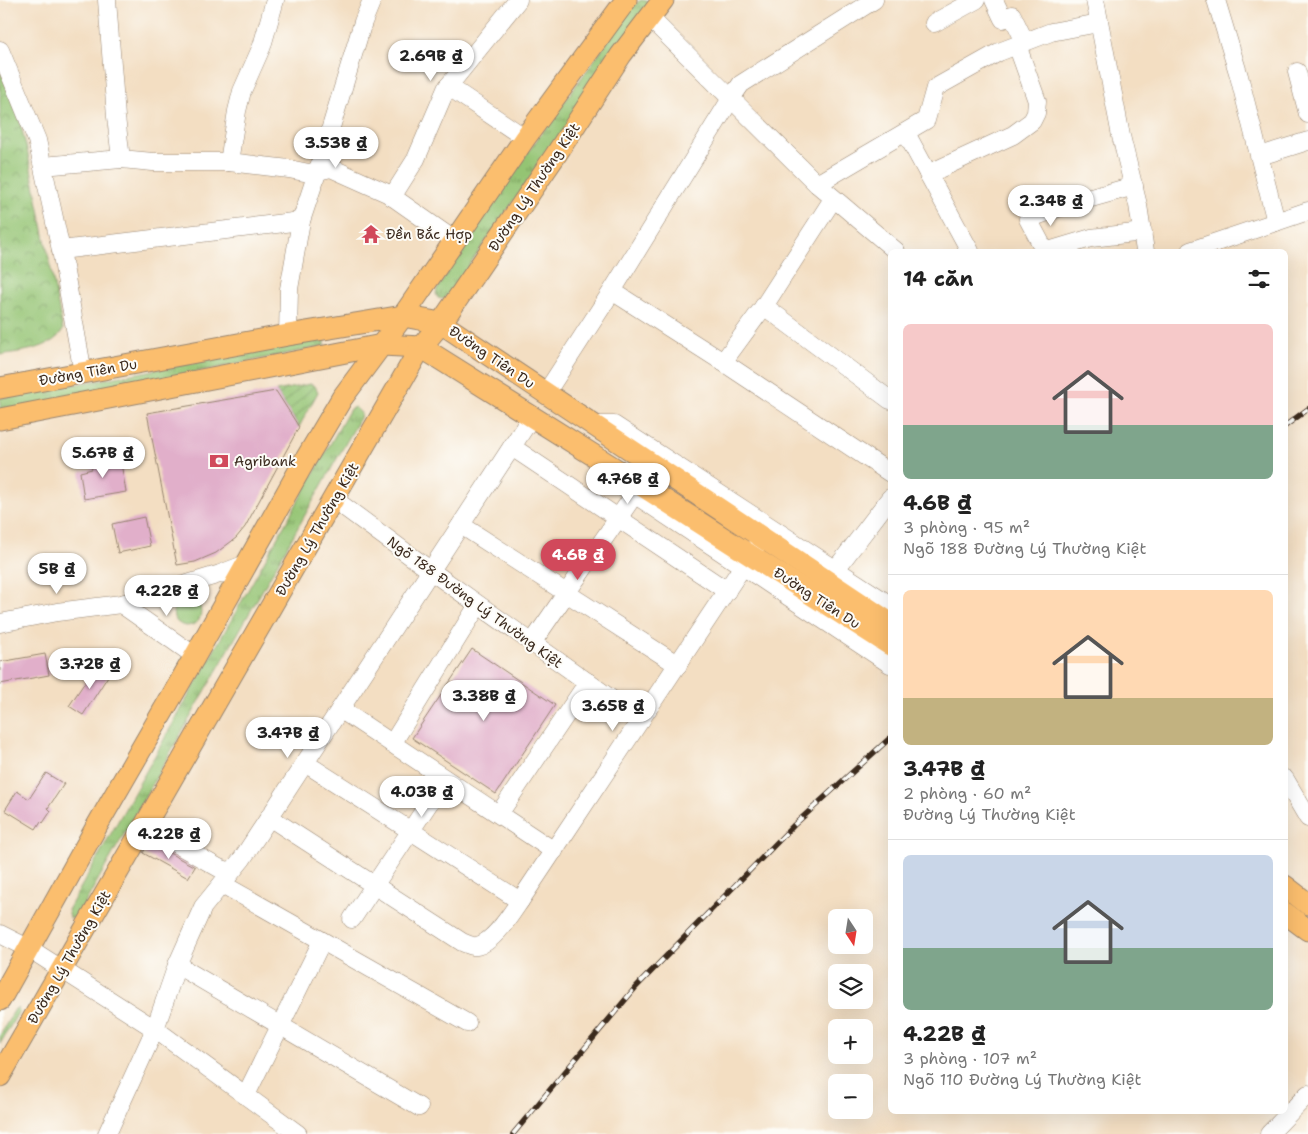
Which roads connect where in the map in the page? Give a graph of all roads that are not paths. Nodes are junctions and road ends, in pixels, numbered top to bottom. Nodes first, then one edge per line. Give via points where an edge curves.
1 (107, 0) edge
2 (276, 0) edge
3 (372, 0) edge
4 (518, 0) edge
5 (626, 0) edge
6 (664, 0) edge
7 (874, 0) edge
8 (976, 0) edge
9 (994, 0) edge
10 (1095, 0) edge
11 (1216, 0) edge
12 (650, 18) junction
13 (934, 23) dead end
14 (1099, 23) junction
15 (1021, 44) junction
16 (0, 50) edge
17 (1297, 72) dead end
18 (448, 86) junction
19 (732, 98) junction
20 (1308, 114) edge
21 (906, 133) junction
22 (525, 138) junction
23 (1308, 141) edge
24 (1260, 156) junction
25 (121, 159) junction
26 (229, 162) junction
27 (43, 166) junction
28 (318, 170) junction
29 (928, 174) junction
30 (817, 184) junction
31 (1134, 186) junction
32 (392, 196) junction
33 (833, 199) junction
34 (1308, 211) edge
35 (301, 221) junction
36 (1276, 222) junction
37 (1143, 232) junction
38 (454, 240) junction
39 (894, 249) edge
40 (969, 249) edge
41 (1046, 249) edge
42 (1054, 249) edge
43 (1145, 249) edge
44 (1196, 249) edge
45 (61, 250) junction
46 (612, 291) junction
47 (764, 306) junction
48 (404, 316) junction
49 (441, 323) junction
50 (288, 334) junction
51 (382, 345) junction
52 (422, 347) junction
53 (723, 362) junction
54 (83, 373) junction
55 (0, 388) edge
56 (546, 393) junction
57 (888, 399) edge
58 (532, 416) junction
59 (0, 419) edge
60 (594, 425) junction
61 (512, 447) junction
62 (888, 472) edge
63 (638, 490) junction
64 (335, 500) junction
65 (888, 501) edge
66 (619, 518) junction
67 (461, 524) junction
68 (763, 537) junction
69 (746, 561) junction
70 (246, 564) junction
71 (836, 569) junction
72 (431, 571) junction
73 (727, 591) junction
74 (566, 592) junction
75 (121, 604) junction
76 (888, 604) edge
77 (478, 605) junction
78 (888, 622) edge
79 (0, 624) edge
80 (532, 643) junction
81 (888, 645) edge
82 (195, 656) junction
83 (888, 663) edge
84 (678, 665) junction
85 (588, 682) junction
86 (340, 709) junction
87 (641, 720) junction
88 (392, 744) junction
89 (305, 762) junction
90 (445, 779) junction
91 (1288, 784) edge
92 (499, 814) junction
93 (269, 817) junction
94 (1308, 818) edge
95 (144, 826) junction
96 (411, 830) junction
97 (554, 851) junction
98 (227, 878) junction
99 (374, 885) junction
100 (1288, 888) edge
101 (520, 901) junction
102 (1308, 904) edge
103 (1288, 915) edge
104 (352, 919) dead end
105 (1308, 930) edge
106 (0, 934) edge
107 (322, 941) junction
108 (30, 949) junction
109 (177, 965) junction
110 (60, 969) junction
111 (0, 1000) edge
112 (467, 1023) dead end
113 (280, 1025) junction
114 (155, 1029) junction
115 (0, 1076) edge
116 (1308, 1094) edge
117 (246, 1095) junction
118 (419, 1107) dead end
119 (107, 1134) edge
120 (298, 1134) edge
121 (1269, 1134) edge

1 - 25 street
2 - 26 street via 262,46 242,91
3 - 28 street
4 - 18 street
5 - 22 main road
6 - 12 main road, Đường Lý Thường Kiệt
7 - 19 street via 741,84
8 - 13 street
9 - 15 street via 1003,19 1012,15
10 - 14 street
11 - 24 street
12 - 19 street
12 - 49 main road, Đường Lý Thường Kiệt
14 - 15 street via 1051,32
14 - 31 street
15 - 21 street via 999,52 936,88 926,120
15 - 29 street via 1037,102 1032,121 1013,135
16 - 27 street via 38,140
17 - 20 street
18 - 22 street
18 - 32 street via 416,159
19 - 30 street
19 - 46 street
21 - 29 street
21 - 30 street
22 - 38 main road
23 - 24 street
24 - 36 street
25 - 26 street
25 - 27 street
26 - 28 street via 309,173
27 - 45 street
28 - 32 street via 331,168
28 - 35 street
29 - 40 street
30 - 33 street
31 - 37 street
31 - 41 street via 1028,219
32 - 38 street
33 - 39 street
33 - 47 street
34 - 36 street
35 - 45 street
35 - 50 street via 289,289
36 - 44 street
37 - 42 street via 1090,238
37 - 43 street
38 - 48 main road
45 - 54 street
46 - 53 street
46 - 56 street
47 - 53 street
47 - 57 street
48 - 49 main road, Đường Tiên Du
48 - 50 main road, Đường Tiên Du
48 - 51 main road
49 - 52 main road, Đường Lý Thường Kiệt
49 - 56 main road, Đường Tiên Du
50 - 54 main road, Đường Tiên Du
51 - 52 main road, Đường Tiên Du
51 - 59 main road, Đường Tiên Du
51 - 70 main road via 342,398
52 - 58 main road, Đường Tiên Du
52 - 64 main road, Đường Lý Thường Kiệt
53 - 62 street
54 - 55 main road, Đường Tiên Du
56 - 60 main road, Đường Tiên Du
58 - 61 street
58 - 63 main road, Đường Tiên Du
60 - 68 main road, Đường Tiên Du
60 - 71 street via 614,426
61 - 66 street
61 - 67 street
63 - 66 street
63 - 69 main road, Đường Tiên Du
64 - 72 street, Ngõ 188 Đường Lý Thường Kiệt
64 - 95 main road, Đường Lý Thường Kiệt
65 - 71 street
66 - 73 street
66 - 74 street
67 - 72 street
67 - 74 street
68 - 69 street
68 - 78 main road, Đường Tiên Du
69 - 73 street
69 - 81 main road, Đường Tiên Du
69 - 83 street
70 - 75 street
70 - 82 main road
71 - 76 street
72 - 77 street, Ngõ 188 Đường Lý Thường Kiệt
72 - 86 street
73 - 84 street
74 - 80 street
74 - 84 street
75 - 79 street via 57,612
75 - 82 street
77 - 80 street, Ngõ 188 Đường Lý Thường Kiệt
77 - 88 street
80 - 85 street, Ngõ 188 Đường Lý Thường Kiệt
82 - 108 main road
84 - 87 street
85 - 87 street, Ngõ 188 Đường Lý Thường Kiệt
85 - 92 street
86 - 88 street
86 - 89 street
87 - 97 street
88 - 90 street
89 - 93 street
89 - 96 street
90 - 92 street
90 - 96 street
91 - 94 street
92 - 97 street
93 - 98 street
93 - 99 street
95 - 98 street via 220,868
95 - 110 main road, Đường Lý Thường Kiệt
96 - 99 street
96 - 101 street
97 - 101 street
98 - 107 street
98 - 109 street via 203,907
99 - 101 street via 472,946 484,943 499,930
99 - 104 street
100 - 102 main road
103 - 105 main road
106 - 108 street
107 - 112 street
107 - 113 street
108 - 110 street
108 - 111 main road
109 - 113 street
109 - 114 street
110 - 114 street
110 - 115 main road, Đường Lý Thường Kiệt
113 - 117 street
113 - 118 street
114 - 117 street
114 - 119 street
116 - 121 street
117 - 120 street

